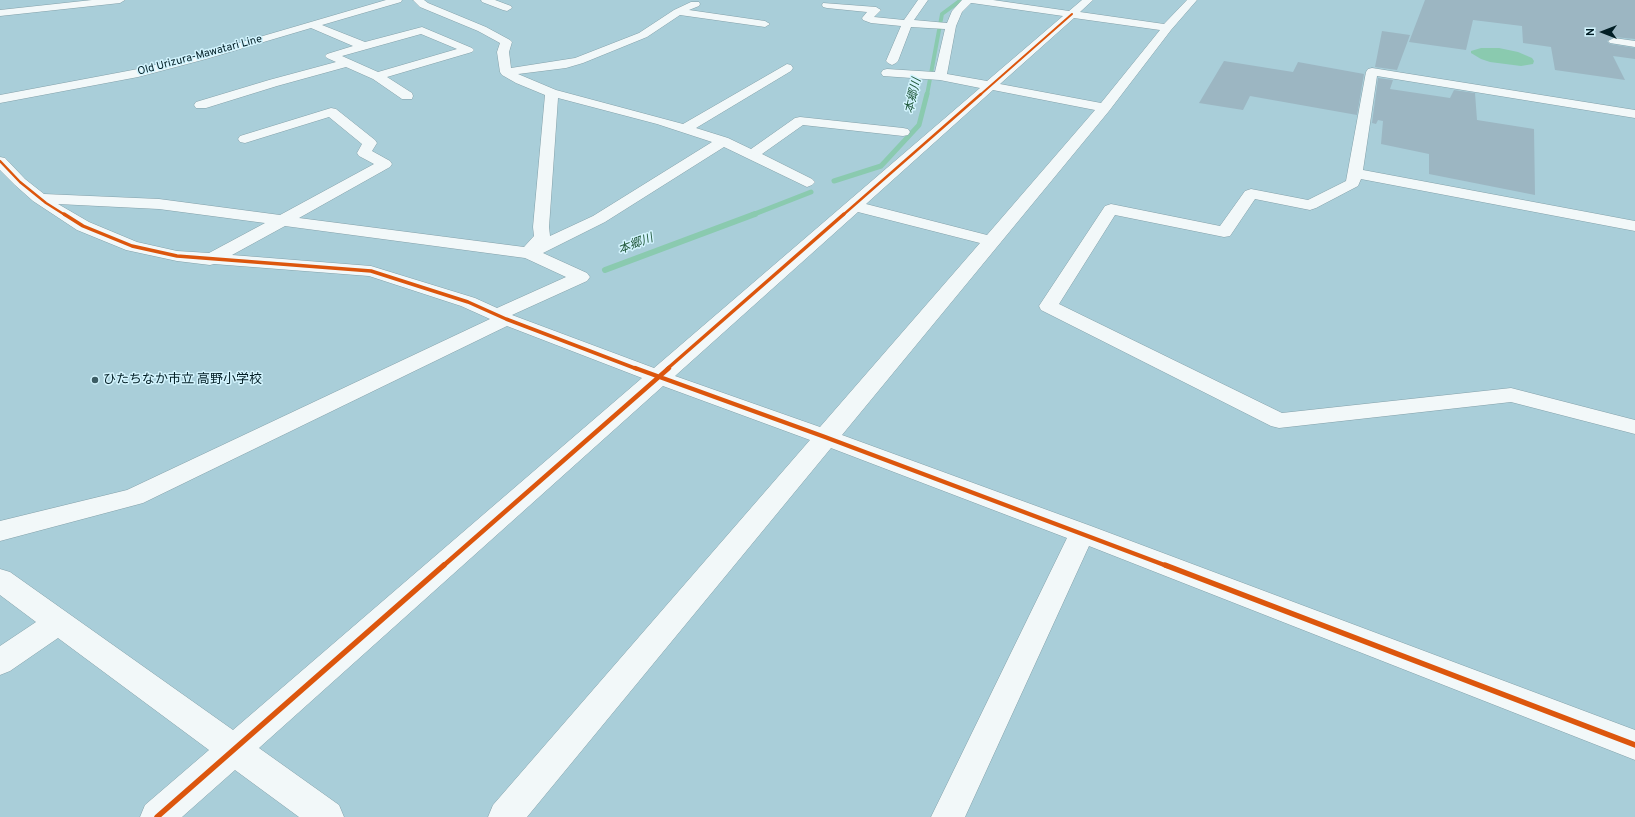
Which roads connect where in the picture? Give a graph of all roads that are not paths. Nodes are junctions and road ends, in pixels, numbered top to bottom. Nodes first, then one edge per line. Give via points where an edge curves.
1 (120, 0) edge
2 (397, 0) edge
3 (418, 0) edge
4 (490, 0) edge
5 (923, 0) edge
6 (968, 0) edge
7 (972, 0) edge
8 (1088, 0) edge
9 (1192, 0) edge
10 (695, 4) dead end
11 (827, 4) dead end
12 (679, 7) junction
13 (507, 8) dead end
14 (0, 13) edge
15 (1072, 14) junction
16 (907, 23) junction
17 (765, 24) dead end
18 (312, 25) junction
19 (950, 26) junction
20 (1167, 28) junction
21 (1614, 41) dead end
22 (1635, 44) edge
23 (364, 46) junction
24 (892, 61) dead end
25 (347, 63) junction
26 (787, 68) dead end
27 (506, 72) junction
28 (887, 73) dead end
29 (376, 76) junction
30 (940, 76) junction
31 (990, 86) junction
32 (552, 93) junction
33 (407, 96) dead end
34 (0, 99) edge
35 (201, 105) dead end
36 (1104, 108) junction
37 (1635, 114) edge
38 (684, 128) junction
39 (903, 132) dead end
40 (245, 139) dead end
41 (722, 141) junction
42 (753, 154) junction
43 (0, 161) edge
44 (1356, 173) junction
45 (807, 182) dead end
46 (40, 198) junction
47 (856, 206) junction
48 (284, 220) junction
49 (1635, 226) edge
50 (990, 241) junction
51 (529, 253) junction
52 (210, 260) junction
53 (501, 317) junction
54 (658, 378) junction
55 (1635, 427) edge
56 (826, 437) junction
57 (0, 531) edge
58 (1082, 533) junction
59 (0, 580) edge
60 (58, 622) junction
61 (0, 662) edge
62 (1635, 744) edge
63 (234, 750) junction
64 (157, 817) edge
65 (327, 817) edge
66 (505, 817) edge
67 (948, 817) edge

1 - 14 street
2 - 18 street, Old Urizura-Mawatari Line
3 - 27 street via 506,42 503,52
4 - 13 street
5 - 16 street
6 - 19 street via 957,11
7 - 15 street
8 - 15 street
9 - 20 street
10 - 12 street
11 - 16 street via 876,10 867,18
12 - 17 street
12 - 27 street via 643,35 579,60
15 - 20 street
15 - 31 street
16 - 19 street
16 - 24 street
18 - 23 street
18 - 34 street, Old Urizura-Mawatari Line via 138,73
19 - 30 street
20 - 36 street
21 - 22 street
23 - 25 street via 331,56
23 - 29 street via 422,30 468,50
25 - 29 street
25 - 35 street
26 - 38 street
27 - 32 street
28 - 30 street
29 - 33 street
30 - 31 street
31 - 36 street
31 - 47 street
32 - 38 street
32 - 51 street via 542,236
36 - 50 street
37 - 44 street via 1372,72
38 - 41 street
39 - 42 street via 800,121
40 - 48 street via 331,112 370,143 364,153 385,164
41 - 42 street
41 - 51 street via 599,219
42 - 45 street
43 - 46 street
44 - 49 street
44 - 55 street via 1353,183 1310,204 1251,194 1224,232 1111,209 1048,306 1279,421 1511,395
46 - 48 street via 159,204
46 - 52 street via 83,226 132,246
47 - 50 street
47 - 54 street
48 - 51 street
48 - 52 street
50 - 56 street
51 - 53 street via 582,277
52 - 53 street via 371,271 468,302
53 - 54 street
53 - 57 street via 313,412 134,496
54 - 56 street
54 - 63 street
56 - 58 street
56 - 66 street
58 - 62 street via 1456,678
58 - 67 street
59 - 60 street
60 - 61 street
60 - 63 street
63 - 64 street
63 - 65 street

